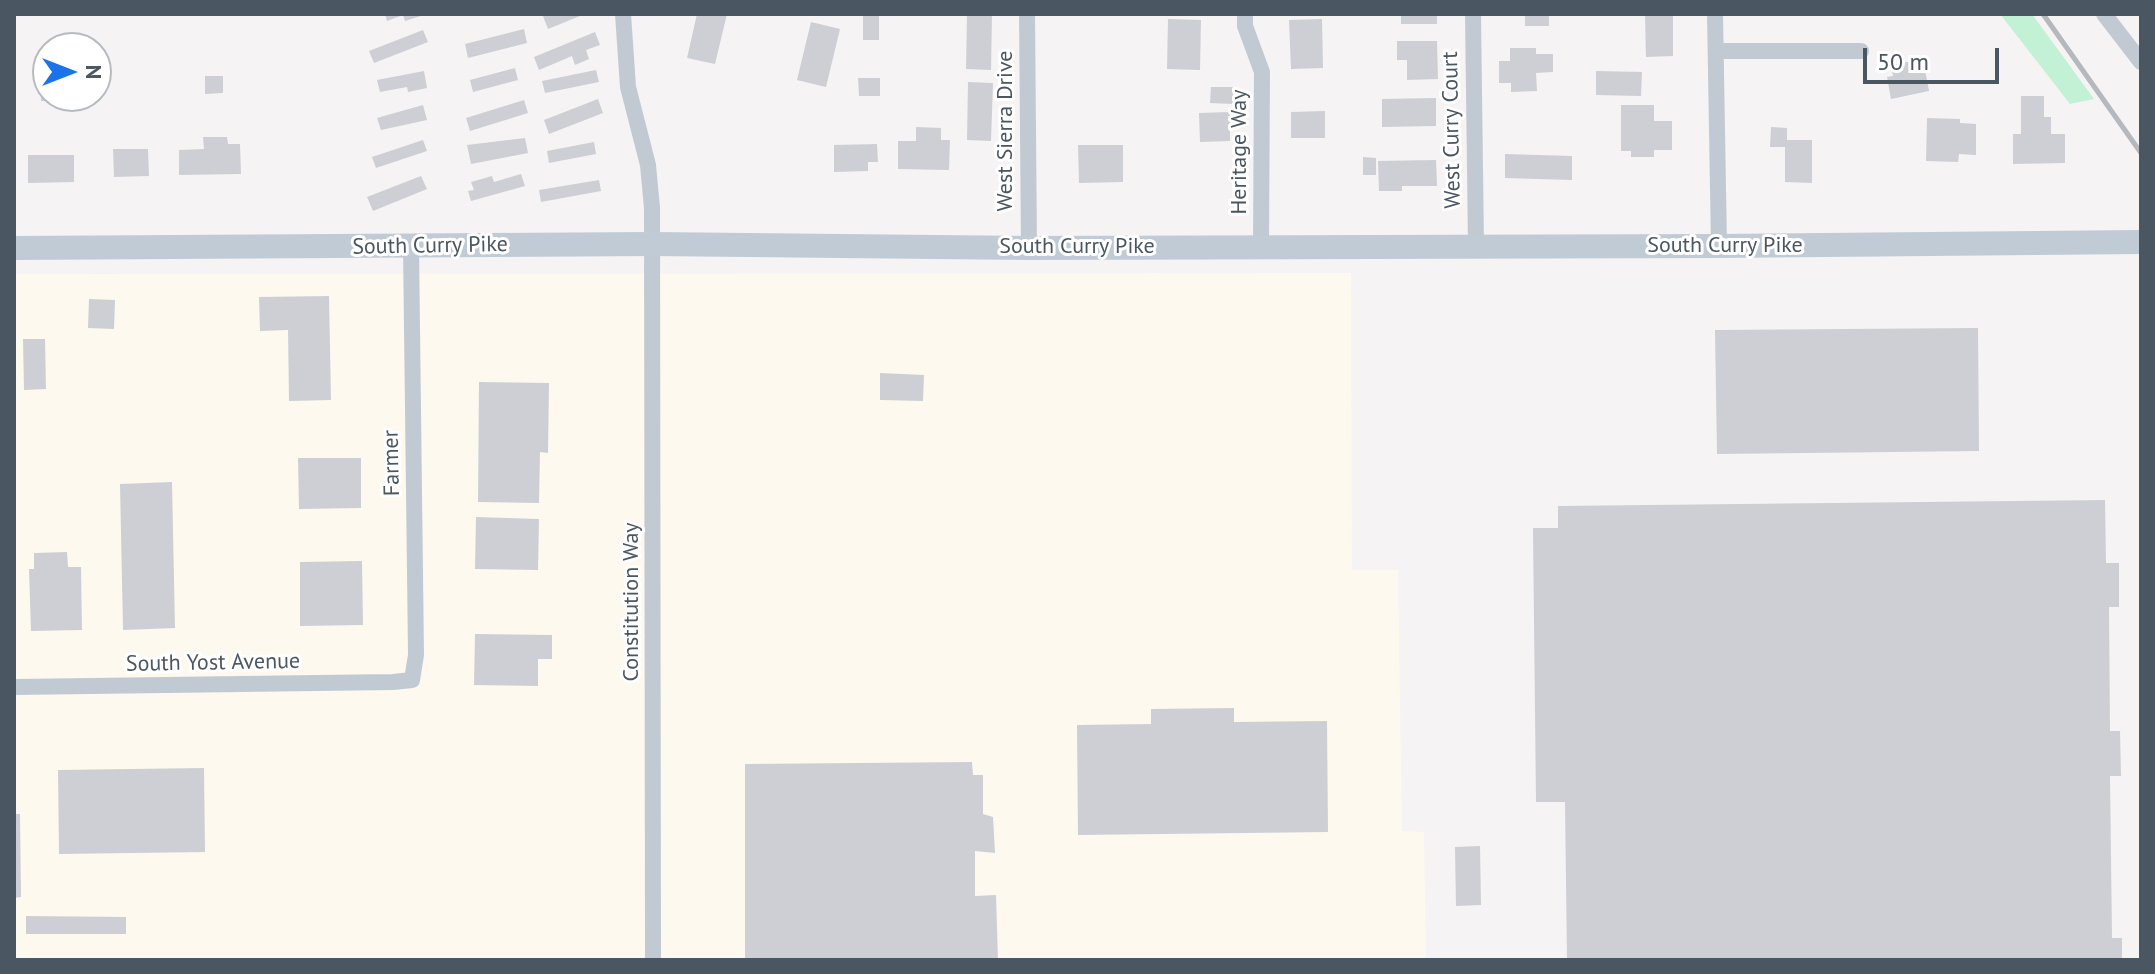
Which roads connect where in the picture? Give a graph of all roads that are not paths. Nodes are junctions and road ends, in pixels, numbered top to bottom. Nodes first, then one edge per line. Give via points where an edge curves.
1 (623, 14) edge
2 (1027, 14) edge
3 (1245, 14) edge
4 (1473, 14) edge
5 (1715, 14) edge
6 (2104, 14) edge
7 (1716, 51) junction
8 (1861, 51) dead end
9 (2141, 62) edge
10 (2141, 242) edge
11 (653, 244) junction
12 (411, 246) junction
13 (1261, 246) junction
14 (1476, 246) junction
15 (1719, 246) junction
16 (14, 248) edge
17 (1029, 248) junction
18 (412, 680) joint
19 (14, 687) edge
20 (653, 960) edge

1 - 11 street, Constitution Way via 628,87 648,165
2 - 17 street, West Sierra Drive
3 - 13 street, Heritage Way via 1262,72
4 - 14 street, West Curry Court
5 - 7 street
6 - 9 street
7 - 8 street
7 - 15 street
10 - 15 main road, South Curry Pike
11 - 12 main road, South Curry Pike
11 - 17 main road, South Curry Pike
11 - 20 street, Constitution Way
12 - 16 main road, South Curry Pike
12 - 18 street, Farmer via 416,655
13 - 14 main road, South Curry Pike
13 - 17 main road, South Curry Pike
14 - 15 main road, South Curry Pike
18 - 19 street, South Yost Avenue

